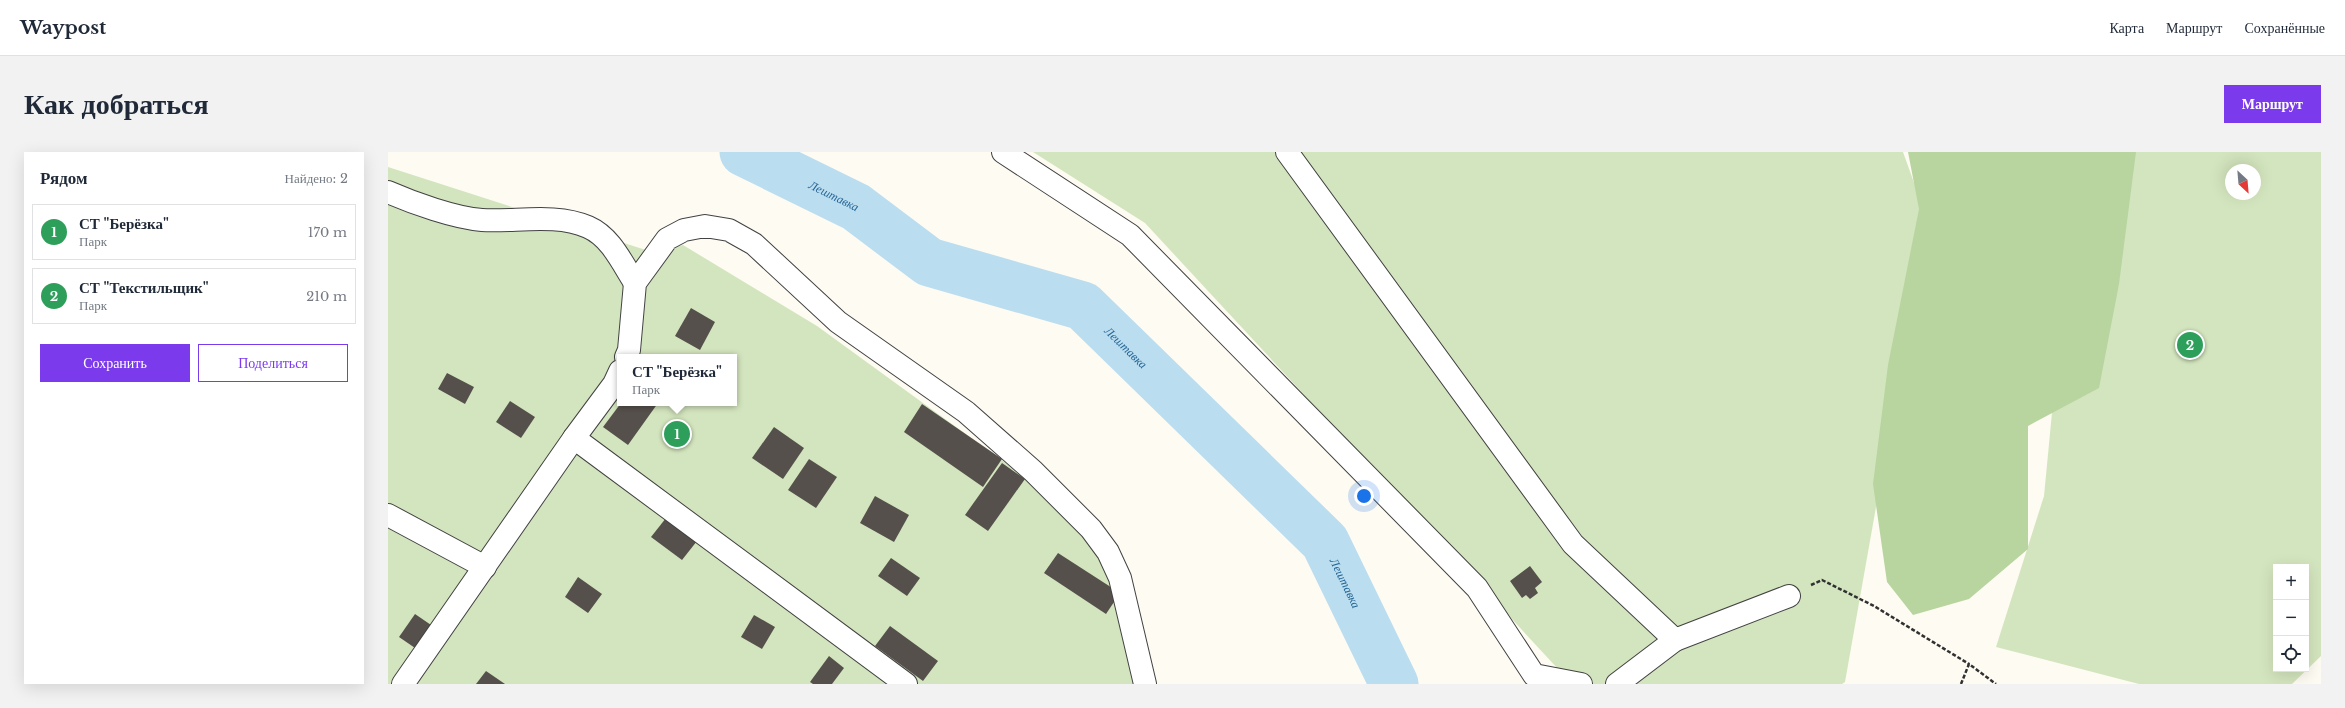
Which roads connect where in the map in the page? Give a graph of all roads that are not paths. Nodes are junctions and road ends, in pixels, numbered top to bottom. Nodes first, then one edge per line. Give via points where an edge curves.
1 (1003, 152) edge
2 (1287, 152) edge
3 (388, 192) edge
4 (635, 283) junction
5 (627, 354) edge
6 (617, 378) edge
7 (574, 438) junction
8 (388, 515) edge
9 (485, 567) junction
10 (1789, 596) road end
11 (1675, 640) junction
12 (407, 683) edge
13 (906, 684) edge
14 (1145, 684) edge
15 (1581, 684) edge
16 (1617, 684) edge

1 - 15 street via 1130,235 1477,588 1534,674
2 - 11 street via 1573,544
3 - 4 street via 419,205 480,220 567,221 589,228 607,240
4 - 5 street
4 - 14 street via 667,239 684,230 705,226 729,230 754,244 838,322 966,412 1033,471 1091,529 1108,552 1120,578
6 - 7 street
7 - 9 street
7 - 13 street
8 - 9 street
9 - 12 street
10 - 11 street
11 - 16 street

